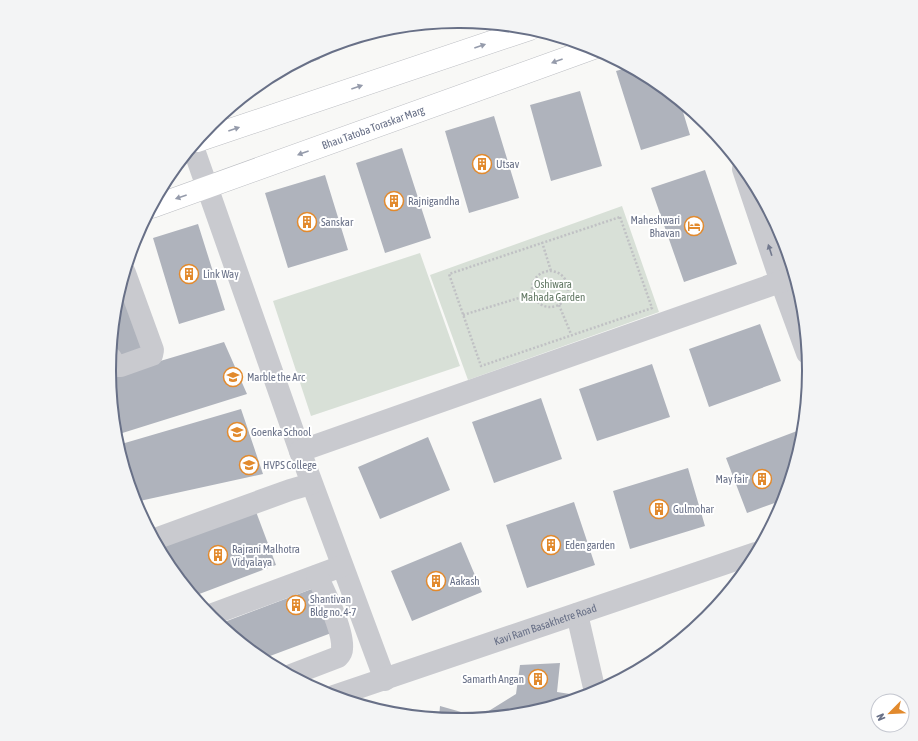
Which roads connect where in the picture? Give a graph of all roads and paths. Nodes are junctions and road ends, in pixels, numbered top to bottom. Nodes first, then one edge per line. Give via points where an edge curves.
1 (517, 33) edge
2 (584, 52) edge
3 (208, 137) edge
4 (195, 153) edge
5 (206, 188) junction
6 (756, 199) edge
7 (159, 204) edge
8 (542, 242) junction
9 (551, 271) junction
10 (788, 280) edge
11 (128, 282) edge
12 (532, 294) junction
13 (559, 305) junction
14 (797, 314) edge
15 (463, 315) junction
16 (572, 335) junction
17 (116, 366) edge
18 (300, 452) junction
19 (311, 484) junction
20 (160, 537) edge
21 (747, 556) edge
22 (342, 566) junction
23 (317, 576) junction
24 (217, 613) edge
25 (577, 614) junction
26 (298, 672) edge
27 (385, 680) junction
28 (593, 685) edge
29 (344, 693) edge

3 -> 1 main road
2 -> 5 main road, Bhau Tatoba Toraskar Marg
4 - 5 street
5 -> 7 main road, Bhau Tatoba Toraskar Marg
5 - 18 street
10 -> 6 street
8 - 9 path
8 - 15 path via 449,274
8 - 16 path via 620,217 652,308
9 - 12 path via 534,280
9 - 13 path via 561,275 567,285 567,295
10 - 14 street
10 - 18 street
11 - 17 street via 153,350 152,355
12 - 13 path via 543,306
12 - 15 path
13 - 16 path
15 - 16 path via 481,366
18 - 19 street
19 - 20 street
19 - 22 street
21 - 25 street, Kavi Ram Basakhetre Road
22 - 23 street
22 - 27 street
23 - 24 street
23 - 26 street via 337,622 342,651 338,658
25 - 27 street, Kavi Ram Basakhetre Road
25 - 28 street
27 - 29 street, Kavi Ram Basakhetre Road

